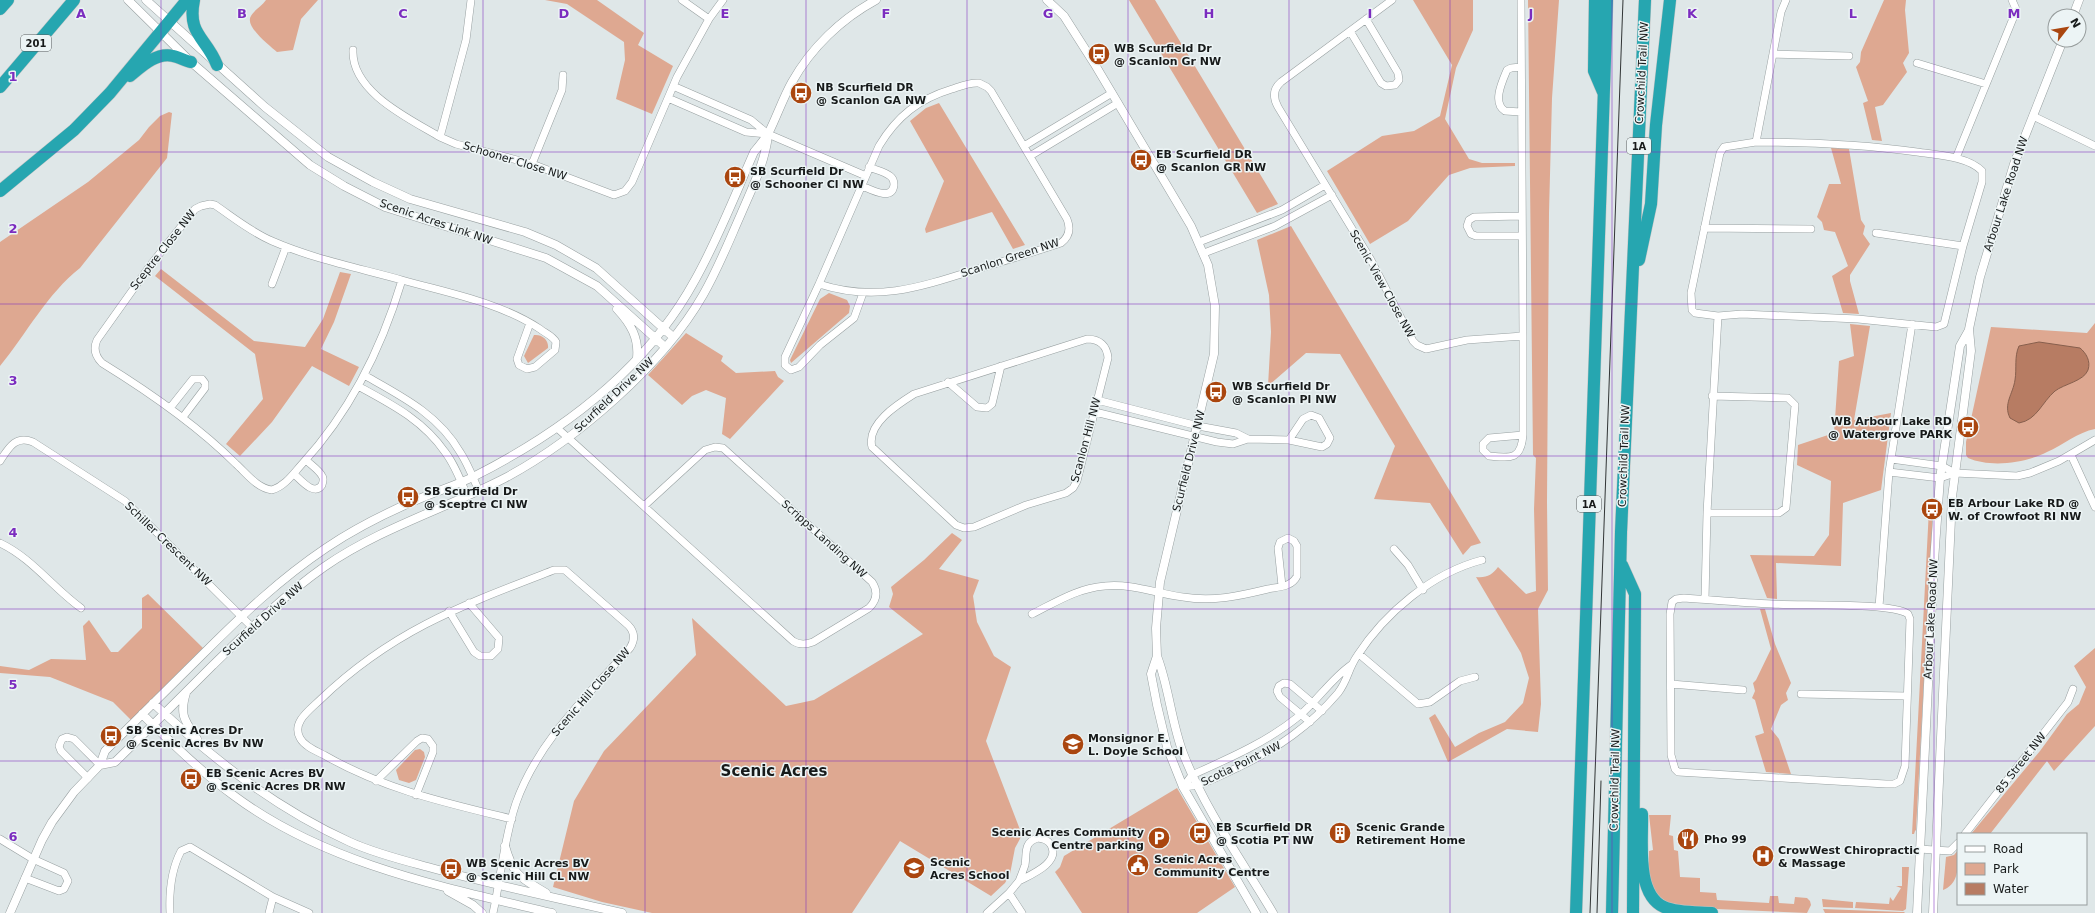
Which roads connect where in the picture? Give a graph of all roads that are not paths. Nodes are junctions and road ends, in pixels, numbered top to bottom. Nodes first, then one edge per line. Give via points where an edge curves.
1 (8, 0) edge
2 (74, 0) edge
3 (128, 0) edge
4 (146, 0) edge
5 (187, 0) edge
6 (194, 0) edge
7 (471, 0) edge
8 (682, 0) edge
9 (723, 0) edge
10 (876, 0) edge
11 (1047, 0) edge
12 (1392, 0) edge
13 (1521, 0) edge
14 (1595, 0) edge
15 (1607, 0) edge
16 (1645, 0) edge
17 (1670, 0) edge
18 (1786, 0) edge
19 (2012, 0) edge
20 (0, 9) edge
21 (1366, 19) junction
22 (708, 20) junction
23 (168, 22) junction
24 (1350, 31) junction
25 (160, 33) junction
26 (2061, 48) edge
27 (353, 50) dead end
28 (1773, 54) junction
29 (1849, 56) dead end
30 (191, 62) junction
31 (1917, 63) dead end
32 (216, 65) junction
33 (1521, 67) junction
34 (563, 75) dead end
35 (1986, 84) junction
36 (673, 86) junction
37 (0, 87) edge
38 (110, 93) junction
39 (1112, 93) junction
40 (1604, 95) junction
41 (668, 98) junction
42 (1118, 103) junction
43 (1521, 112) junction
44 (2033, 116) junction
45 (768, 134) junction
46 (440, 137) junction
47 (1756, 142) junction
48 (1024, 146) junction
49 (2095, 146) edge
50 (1030, 156) junction
51 (1956, 158) junction
52 (532, 164) junction
53 (870, 167) junction
54 (866, 176) junction
55 (1325, 184) junction
56 (862, 186) junction
57 (0, 191) edge
58 (1332, 195) junction
59 (1522, 216) junction
60 (1704, 228) junction
61 (1811, 229) dead end
62 (1876, 233) dead end
63 (1522, 236) junction
64 (1199, 242) junction
65 (1963, 246) junction
66 (286, 247) junction
67 (1204, 253) junction
68 (402, 280) junction
69 (272, 284) dead end
70 (819, 284) junction
71 (597, 286) junction
72 (863, 293) junction
73 (1632, 293) junction
74 (1718, 316) junction
75 (530, 323) junction
76 (1912, 324) junction
77 (663, 327) junction
78 (1969, 329) junction
79 (673, 336) junction
80 (1523, 336) junction
81 (655, 337) junction
82 (665, 347) junction
83 (637, 358) junction
84 (1002, 366) junction
85 (364, 375) junction
86 (948, 382) junction
87 (358, 386) junction
88 (1712, 396) junction
89 (1097, 400) junction
90 (170, 408) junction
91 (1095, 412) junction
92 (430, 415) junction
93 (183, 418) junction
94 (422, 425) junction
95 (1198, 426) junction
96 (557, 428) junction
97 (1523, 435) junction
98 (1195, 437) junction
99 (568, 438) junction
100 (1248, 439) junction
101 (1289, 440) junction
102 (2095, 440) edge
103 (2071, 455) junction
104 (1891, 459) junction
105 (306, 460) junction
106 (0, 461) edge
107 (1942, 466) junction
108 (1889, 472) junction
109 (294, 474) junction
110 (1956, 474) junction
111 (473, 477) junction
112 (1940, 478) junction
113 (461, 482) junction
114 (479, 490) junction
115 (467, 496) junction
116 (644, 506) junction
117 (2095, 507) edge
118 (1707, 513) junction
119 (0, 543) edge
120 (1394, 550) dead end
121 (1482, 560) dead end
122 (1621, 562) junction
123 (1282, 586) junction
124 (1423, 590) junction
125 (1158, 592) junction
126 (1705, 599) junction
127 (469, 603) junction
128 (1879, 607) junction
129 (81, 608) dead end
130 (449, 611) junction
131 (1032, 614) dead end
132 (242, 616) junction
133 (252, 627) junction
134 (1359, 654) junction
135 (1156, 656) junction
136 (1351, 665) junction
137 (1475, 677) dead end
138 (1670, 684) junction
139 (2073, 689) dead end
140 (1743, 690) dead end
141 (186, 692) junction
142 (1801, 694) dead end
143 (1907, 696) junction
144 (1312, 703) junction
145 (153, 704) junction
146 (1322, 711) junction
147 (142, 714) junction
148 (164, 714) junction
149 (1301, 714) junction
150 (1310, 722) junction
151 (1636, 722) junction
152 (153, 725) junction
153 (205, 750) junction
154 (100, 765) junction
155 (1192, 775) junction
156 (88, 778) junction
157 (376, 781) junction
158 (1198, 786) junction
159 (1183, 787) junction
160 (416, 795) junction
161 (512, 819) junction
162 (1966, 833) edge
163 (0, 838) edge
164 (1957, 844) edge
165 (506, 846) junction
166 (1919, 849) junction
167 (1937, 851) junction
168 (33, 859) junction
169 (25, 878) junction
170 (1019, 881) junction
171 (499, 885) junction
172 (440, 886) junction
173 (1009, 893) junction
174 (273, 897) junction
175 (551, 897) junction
176 (496, 899) junction
177 (1271, 912) edge
178 (10, 913) edge
179 (170, 913) edge
180 (269, 913) edge
181 (309, 913) edge
182 (482, 913) edge
183 (493, 913) edge
184 (552, 913) edge
185 (622, 913) edge
186 (987, 913) edge
187 (1022, 913) edge
188 (1256, 913) edge
189 (1576, 913) edge
190 (1612, 913) edge
191 (1633, 913) edge
192 (1712, 913) edge
193 (1716, 913) edge
194 (1917, 913) edge
195 (1933, 913) edge

1 - 20 highway
2 - 37 highway, 201
3 - 25 street, Scenic Acres Link NW
4 - 23 street, Scenic Acres Link NW
5 - 23 highway
6 - 32 highway via 193,25 212,54
7 - 46 street via 466,40
8 - 22 street
9 - 22 street, Schooner Close NW
10 - 45 street, Scurfield Drive NW via 843,21 812,53 792,82
11 - 39 street, Scurfield Drive NW via 1070,25
12 - 21 street, Scenic View Close NW
13 - 33 street
14 - 40 highway via 1594,71
15 - 40 highway, 1A
16 - 73 highway, Crowchild Trail NW / 1A
17 - 73 highway via 1656,125 1652,204
18 - 28 street via 1781,12
19 - 35 street via 2016,5 2015,12
21 - 24 street, Scenic View Close NW
21 - 24 street via 1398,73 1399,80 1395,85 1386,86 1381,83
22 - 36 street, Schooner Close NW
23 - 25 highway
23 - 32 street, Scenic Acres Link NW
24 - 55 street, Scenic View Close NW via 1281,82 1275,90 1275,102
25 - 30 street, Scenic Acres Link NW
25 - 38 highway
26 - 44 street, Arbour Lake Road NW
27 - 46 street, Schooner Close NW via 355,67 373,93
28 - 29 street
28 - 47 street
30 - 38 highway via 164,55 154,59
30 - 71 street, Scenic Acres Link NW via 310,165 344,186 385,207 546,258
31 - 35 street
32 - 77 street, Scenic Acres Link NW via 328,157 410,199 525,232 556,245 596,268
33 - 43 street
33 - 43 street via 1507,70 1498,99 1499,105 1505,111
34 - 52 street via 562,90
35 - 51 street
36 - 41 street, Schooner Close NW
36 - 45 street via 751,120
38 - 57 highway via 74,130
39 - 42 street, Scurfield Drive NW
39 - 48 street
40 - 189 highway, 1A
41 - 45 street via 746,132
41 - 52 street, Schooner Close NW via 632,182 620,194 609,194
42 - 50 street
42 - 64 street, Scurfield Drive NW
43 - 59 street
44 - 49 street
44 - 78 street, Arbour Lake Road NW via 2014,164 1980,277
45 - 54 street
45 - 77 street, Scurfield Drive NW via 754,152 694,282
45 - 79 street, Scurfield Drive NW via 766,155 714,274 696,307
46 - 52 street, Schooner Close NW via 456,144
47 - 51 street via 1840,143
47 - 60 street via 1721,149
48 - 50 street, Scanlon Green NW
48 - 53 street, Scanlon Green NW via 990,91 983,84 975,83 932,96 904,113 885,136
50 - 72 street, Scanlon Green NW via 1069,222 1070,230 1063,241 924,286 882,293
51 - 65 street via 1979,168 1983,176
53 - 54 street, Scanlon Green NW
53 - 56 street via 890,176 894,182 893,188 884,194
54 - 56 street, Scanlon Green NW
55 - 58 street, Scenic View Close NW
55 - 64 street via 1282,210
56 - 70 street, Scanlon Green NW
58 - 67 street via 1275,226
58 - 80 street, Scenic View Close NW via 1417,345 1430,349 1467,340
59 - 63 street
59 - 63 street via 1474,217 1469,220 1467,226 1471,234 1476,236
60 - 61 street
60 - 74 street via 1690,306 1695,313
62 - 65 street
63 - 80 street
64 - 67 street, Scurfield Drive NW
65 - 76 street via 1944,324 1936,327
66 - 68 street, Sceptre Close NW
66 - 69 street
66 - 90 street, Sceptre Close NW via 248,229 215,205 201,206 195,209 128,295 97,340 96,354 102,363
67 - 95 street, Scurfield Drive NW via 1214,293 1216,336 1211,373
68 - 75 street via 504,309
68 - 85 street, Sceptre Close NW via 385,330
70 - 72 street, Scanlon Green NW
70 - 72 street, Scanlon Green NW via 784,360 786,367 791,370 799,367 820,345 854,318
71 - 81 street, Scenic Acres Link NW
71 - 83 street via 625,317 632,329 637,339
73 - 122 highway, Crowchild Trail NW / 1A
74 - 76 street via 1749,314
74 - 88 street
75 - 75 street via 517,359 521,367 527,369 535,367 553,352 556,345 553,338
76 - 104 street
77 - 79 street, Scenic Acres Link NW
77 - 81 street, Scurfield Drive NW
78 - 107 street, Arbour Lake Road NW via 1960,346
78 - 110 street, Arbour Lake Road NW via 1971,351
79 - 82 street, Scurfield Drive NW
80 - 97 street
81 - 82 street, Scenic Acres Link NW
81 - 83 street, Scurfield Drive NW
82 - 99 street, Scurfield Drive NW via 606,406
83 - 96 street, Scurfield Drive NW via 599,395
84 - 86 street, Scanlon Hill NW
84 - 86 street via 992,404 987,408 977,407
84 - 89 street, Scanlon Hill NW via 1087,339 1098,341 1105,347 1108,358
85 - 87 street, Sceptre Close NW
85 - 92 street via 406,398
86 - 91 street, Scanlon Hill NW via 923,390 902,402 875,428 870,441 874,451 956,525 964,528 974,527 1026,505 1066,493 1073,488 1077,482
87 - 94 street via 398,408
87 - 105 street, Sceptre Close NW via 336,421
88 - 118 street
88 - 118 street via 1788,398 1795,405 1786,508 1779,513
89 - 91 street, Scanlon Hill NW
89 - 95 street
90 - 93 street, Sceptre Close NW
90 - 93 street via 193,379 202,379 205,388
91 - 98 street
92 - 94 street
92 - 111 street via 452,439
93 - 109 street, Sceptre Close NW via 262,488 278,488
94 - 113 street via 445,452
95 - 98 street, Scurfield Drive NW
95 - 100 street via 1236,433
96 - 99 street, Scripps Landing NW
96 - 111 street, Scurfield Drive NW
97 - 97 street via 1489,438 1483,444 1483,450 1489,456 1515,455 1522,448
98 - 100 street via 1233,444
98 - 125 street, Scurfield Drive NW
99 - 114 street, Scurfield Drive NW via 528,465
99 - 116 street, Scripps Landing NW
100 - 101 street
101 - 101 street via 1322,447 1330,438 1319,418 1311,415 1303,420
102 - 103 street
103 - 110 street via 2017,476
103 - 117 street
104 - 107 street
104 - 108 street
105 - 109 street, Sceptre Close NW
105 - 109 street via 322,475 321,486 316,489 310,488
106 - 132 street, Schiller Crescent NW via 12,444 25,438 101,484 145,518
107 - 110 street
107 - 112 street, Arbour Lake Road NW
108 - 112 street
108 - 128 street
110 - 112 street
110 - 167 street, Arbour Lake Road NW via 1952,497 1946,599
111 - 113 street, Scurfield Drive NW
111 - 114 street
112 - 166 street, Arbour Lake Road NW
113 - 115 street
113 - 132 street, Scurfield Drive NW via 414,501 352,532 286,576
114 - 115 street, Scurfield Drive NW
115 - 133 street, Scurfield Drive NW via 400,524 337,558 294,589
116 - 116 street, Scripps Landing NW via 796,643 812,642 869,608 874,602 876,590 872,582 723,448 705,450
118 - 126 street
119 - 129 street via 25,558
120 - 124 street via 1408,565
121 - 124 street, Scotia Point NW via 1457,568
122 - 151 highway via 1635,594
122 - 190 highway, Crowchild Trail NW / 1A
123 - 123 street via 1290,584 1297,576 1297,546 1294,540 1288,538 1282,540 1278,548
123 - 125 street via 1219,599 1184,597
124 - 134 street, Scotia Point NW via 1398,607
125 - 131 street via 1126,586 1090,588
125 - 135 street, Scurfield Drive NW
126 - 128 street
126 - 138 street via 1684,598 1672,602
127 - 130 street, Scenic Hill Close NW
127 - 130 street via 499,638 498,649 490,656 480,656 474,652
127 - 161 street, Scenic Hill Close NW via 561,569 572,574 628,625 633,634 630,648 544,747 527,776
128 - 143 street via 1904,611 1910,619
130 - 157 street, Scenic Hill Close NW via 404,634 371,656 300,720 298,732 305,744
132 - 133 street, Schiller Crescent NW
132 - 145 street, Scurfield Drive NW
133 - 141 street, Scurfield Drive NW
134 - 136 street, Scotia Point NW
134 - 137 street via 1418,704 1430,702 1460,681
135 - 155 street, Scurfield Drive NW via 1162,669 1176,732
135 - 159 street, Scurfield Drive NW via 1151,674 1156,705 1167,747
136 - 144 street, Scotia Point NW via 1339,673
136 - 146 street, Scotia Point NW via 1347,681
138 - 140 street
138 - 143 street via 1671,755 1675,769 1683,772 1886,784 1900,781 1905,766
139 - 162 street, 85 Street NW via 2068,702
141 - 148 street, Scurfield Drive NW
141 - 153 street via 182,706 183,717
142 - 143 street
144 - 146 street
144 - 149 street, Scotia Point NW
144 - 149 street via 1290,684 1284,683 1279,686 1277,692 1280,697
145 - 147 street, Scurfield Drive NW
145 - 148 street
146 - 150 street, Scotia Point NW
147 - 152 street
147 - 154 street, Scurfield Drive NW via 105,751
148 - 152 street, Scurfield Drive NW
148 - 153 street
149 - 150 street
149 - 155 street, Scotia Point NW via 1267,739
150 - 158 street, Scotia Point NW via 1292,738 1272,750
151 - 191 highway
151 - 192 highway via 1640,740 1644,879 1647,891 1654,901 1664,908
152 - 154 street, Scurfield Drive NW via 115,762
152 - 172 street via 234,796 283,826 338,854
153 - 171 street via 263,795 308,822 351,843 389,856
154 - 156 street
154 - 156 street via 74,739 62,739 59,744 61,751
155 - 158 street, Scurfield Drive NW
155 - 159 street, Scotia Point NW
156 - 168 street via 60,810
157 - 160 street, Scenic Hill Close NW
157 - 160 street via 416,741 428,739 434,746 433,752
158 - 159 street, Scotia Point NW
158 - 177 street, Scurfield Drive NW
159 - 188 street, Scurfield Drive NW
160 - 161 street, Scenic Hill Close NW
161 - 165 street, Scenic Hill Close NW
163 - 168 street
164 - 167 street via 1950,851
165 - 171 street, Scenic Hill Close NW
165 - 175 street via 510,865 519,876
166 - 167 street
166 - 194 street, Arbour Lake Road NW
167 - 195 street, Arbour Lake Road NW
168 - 169 street
168 - 169 street via 64,873 67,884 64,889 56,890
169 - 178 street
170 - 170 street via 1052,859 1053,848 1047,840 1035,839 1027,845 1024,868
170 - 173 street
171 - 175 street
171 - 176 street, Scenic Hill Close NW
172 - 176 street
172 - 182 street
173 - 186 street
173 - 187 street
174 - 179 street via 197,849 186,847 180,854 173,873 169,892
174 - 180 street
174 - 181 street
175 - 185 street
176 - 183 street, Scenic Hill Close NW
176 - 184 street
192 - 193 street

